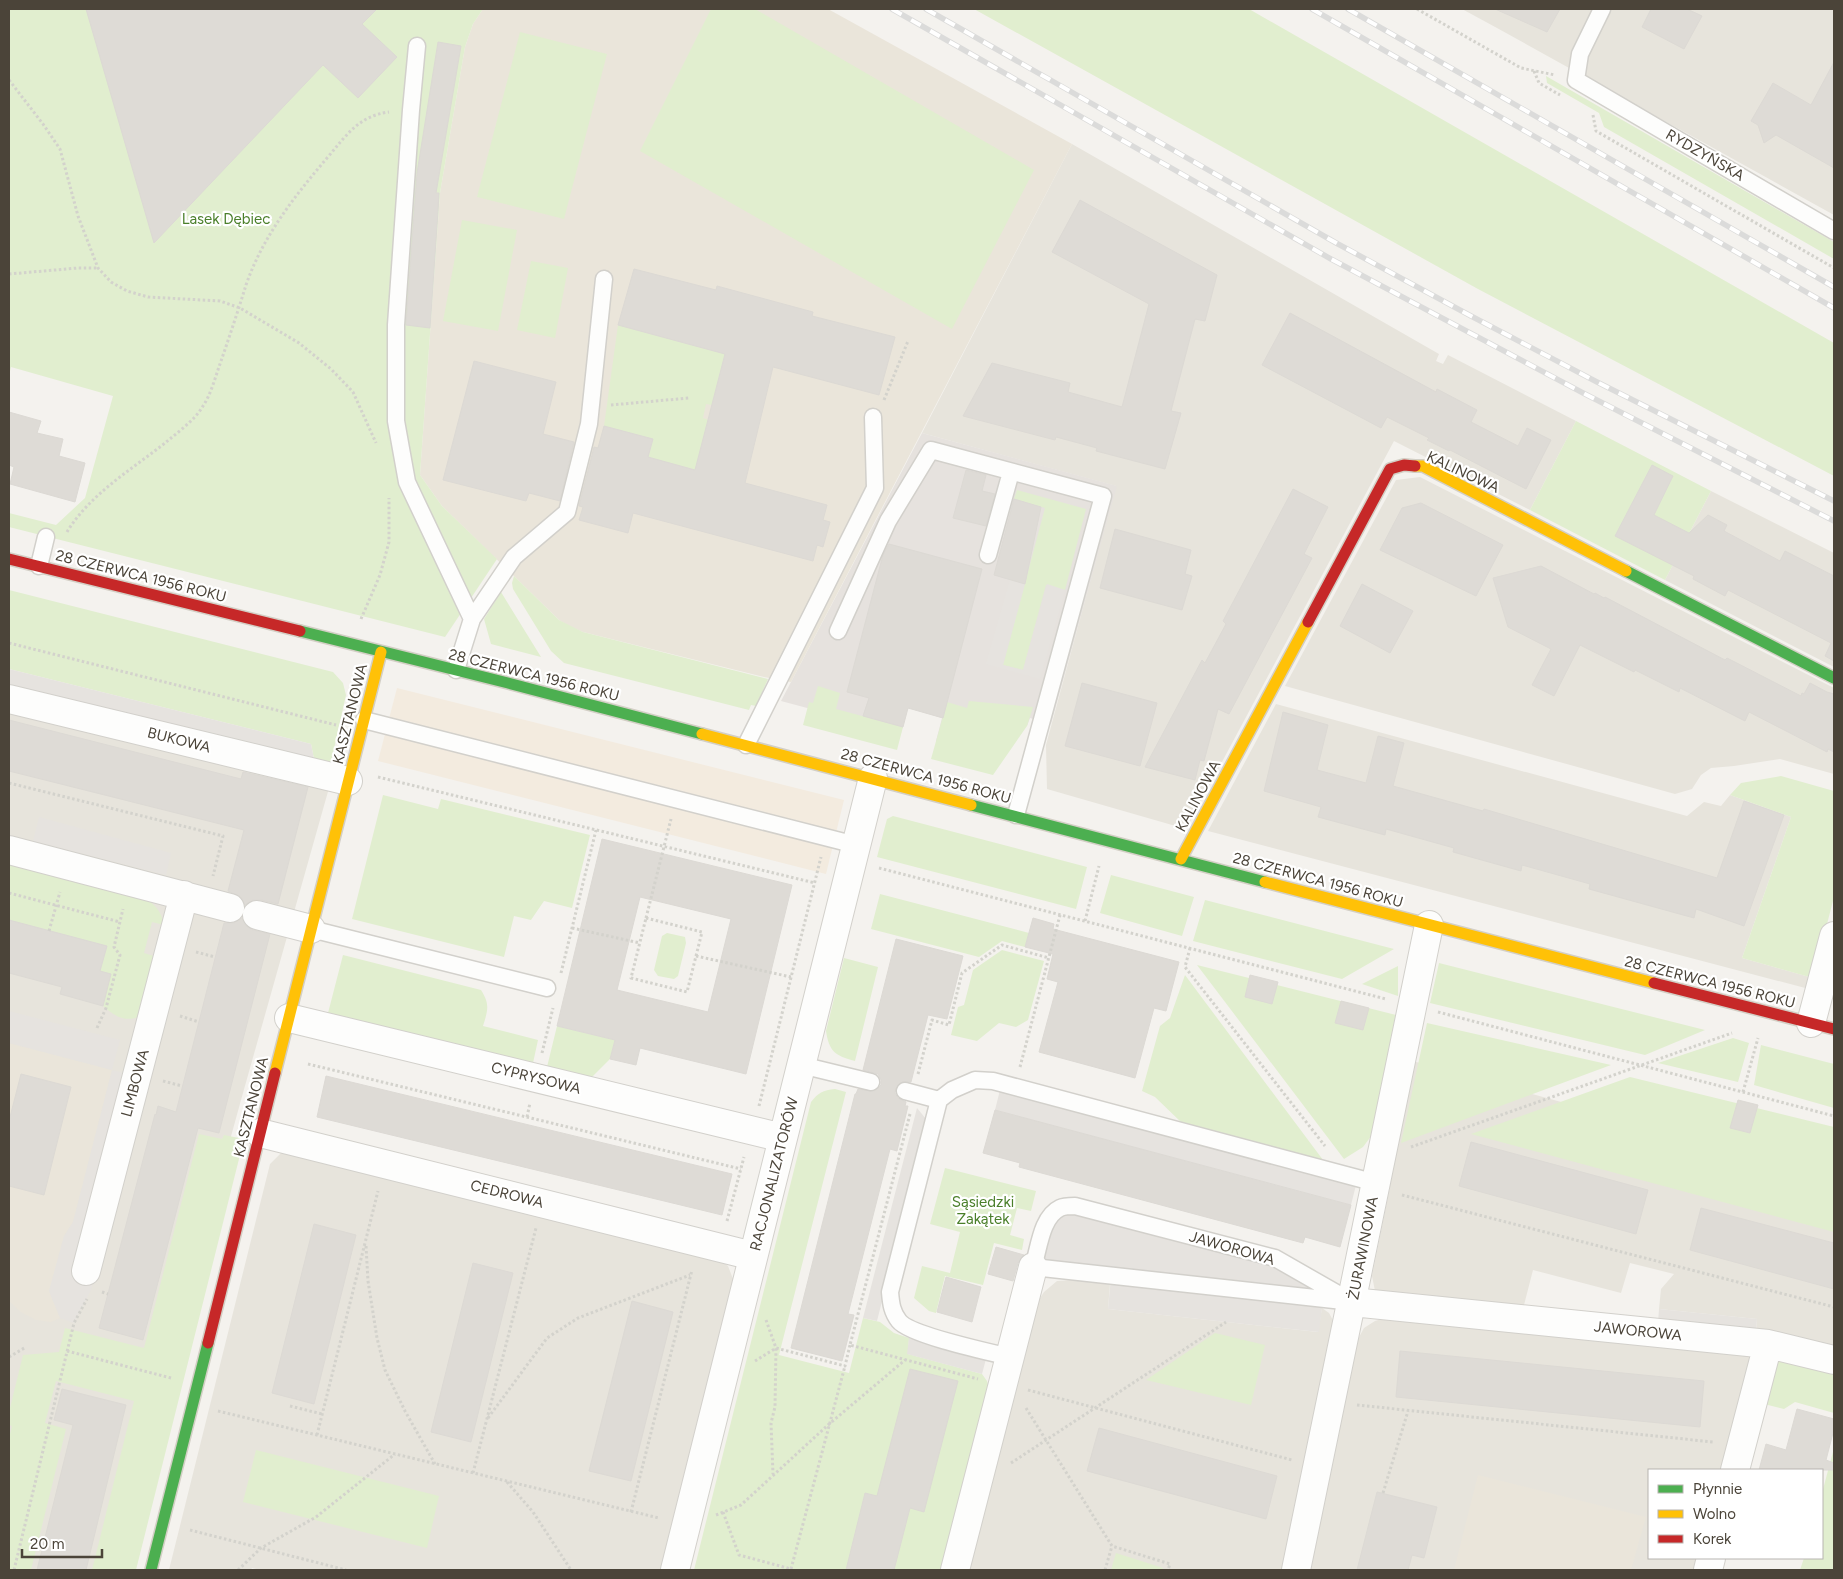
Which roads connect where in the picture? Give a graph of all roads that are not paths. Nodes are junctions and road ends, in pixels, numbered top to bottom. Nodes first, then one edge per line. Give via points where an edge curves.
1 (1602, 9) edge
2 (417, 46) dead end
3 (1834, 231) edge
4 (604, 278) dead end
5 (873, 417) road end
6 (1011, 472) junction
7 (46, 537) dead end
8 (988, 555) dead end
9 (9, 559) edge
10 (39, 566) junction
11 (472, 619) junction
12 (838, 631) dead end
13 (381, 652) junction
14 (456, 670) junction
15 (1834, 678) edge
16 (9, 699) edge
17 (363, 725) junction
18 (746, 745) junction
19 (360, 778) junction
20 (873, 778) junction
21 (1016, 816) junction
22 (856, 845) junction
23 (9, 850) edge
24 (1181, 859) junction
25 (184, 896) junction
26 (220, 905) road end
27 (257, 915) dead end
28 (1429, 925) junction
29 (312, 929) junction
30 (1834, 936) edge
31 (547, 988) dead end
32 (289, 1018) junction
33 (1823, 1026) edge
34 (801, 1064) junction
35 (871, 1082) dead end
36 (905, 1091) dead end
37 (939, 1100) junction
38 (260, 1133) junction
39 (783, 1138) junction
40 (1376, 1183) junction
41 (754, 1256) junction
42 (1034, 1267) junction
43 (86, 1271) dead end
44 (1352, 1302) junction
45 (1768, 1344) junction
46 (1010, 1358) junction
47 (1834, 1360) edge
48 (1735, 1469) edge
49 (151, 1570) edge
50 (675, 1570) edge
51 (955, 1570) edge
52 (1296, 1570) edge

1 - 3 lane, RYDZYŃSKA via 1580,54 1576,80
2 - 11 lane via 396,325 396,421 407,482
4 - 11 lane via 589,424 566,512 514,557
5 - 18 lane via 875,488
6 - 8 lane
6 - 12 lane via 931,450 888,521
6 - 21 lane via 1103,496
7 - 10 lane
9 - 10 street, 28 CZERWCA 1956 ROKU
10 - 13 street, 28 CZERWCA 1956 ROKU
11 - 14 lane
13 - 14 street, 28 CZERWCA 1956 ROKU
13 - 17 street, KASZTANOWA
14 - 18 street, 28 CZERWCA 1956 ROKU
15 - 24 street, KALINOWA via 1423,466 1404,464 1390,469
16 - 19 street, BUKOWA
17 - 19 street, KASZTANOWA
17 - 22 lane
18 - 20 street, 28 CZERWCA 1956 ROKU
19 - 29 street, KASZTANOWA
20 - 21 street, 28 CZERWCA 1956 ROKU
20 - 22 street, RACJONALIZATORÓW
21 - 24 street, 28 CZERWCA 1956 ROKU
22 - 34 street, RACJONALIZATORÓW
23 - 25 street
24 - 28 street, 28 CZERWCA 1956 ROKU
25 - 26 street
25 - 43 street, LIMBOWA
27 - 29 street
28 - 33 street, 28 CZERWCA 1956 ROKU
28 - 40 street, ŻURAWINOWA
29 - 31 lane
29 - 32 street, KASZTANOWA
30 - 33 street
32 - 38 street, KASZTANOWA
32 - 39 street, CYPRYSOWA
34 - 35 lane
34 - 39 street, RACJONALIZATORÓW
36 - 37 lane
37 - 40 lane via 975,1080 993,1081
37 - 46 lane via 890,1292 891,1308 900,1323 917,1332
38 - 41 street, CEDROWA
38 - 49 street, KASZTANOWA
39 - 41 street, RACJONALIZATORÓW
40 - 44 street, ŻURAWINOWA
41 - 50 street, RACJONALIZATORÓW
42 - 44 lane
42 - 44 lane, JAWOROWA via 1051,1213 1062,1207 1075,1206 1275,1258
42 - 46 street, JAWOROWA
44 - 45 street, JAWOROWA
44 - 52 street, ŻURAWINOWA
45 - 47 street, JAWOROWA
45 - 48 street
46 - 51 street, JAWOROWA via 1007,1385

